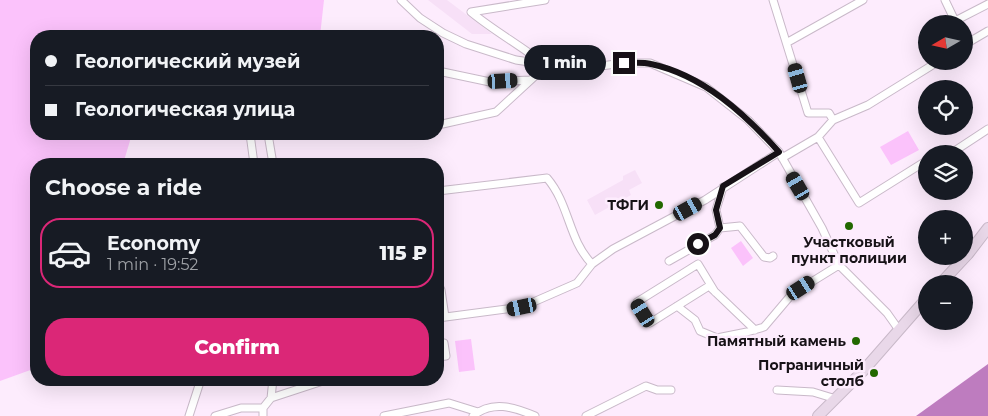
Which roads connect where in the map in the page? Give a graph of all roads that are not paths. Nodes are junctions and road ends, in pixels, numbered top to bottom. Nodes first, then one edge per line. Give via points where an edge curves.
1 (401, 0) edge
2 (545, 0) edge
3 (773, 0) edge
4 (863, 0) edge
5 (945, 0) edge
6 (988, 4) edge
7 (952, 15) edge
8 (968, 15) edge
9 (438, 30) edge
10 (988, 30) edge
11 (444, 33) edge
12 (973, 39) edge
13 (788, 42) junction
14 (546, 66) junction
15 (924, 70) edge
16 (444, 72) edge
17 (530, 80) junction
18 (833, 120) junction
19 (444, 124) edge
20 (988, 129) edge
21 (818, 137) junction
22 (251, 140) edge
23 (269, 140) edge
24 (964, 145) edge
25 (780, 155) junction
26 (253, 158) edge
27 (272, 158) edge
28 (918, 165) edge
29 (723, 186) junction
30 (444, 189) edge
31 (720, 228) junction
32 (988, 228) edge
33 (773, 256) dead end
34 (669, 261) dead end
35 (592, 264) junction
36 (839, 265) junction
37 (948, 275) edge
38 (716, 292) junction
39 (677, 306) junction
40 (918, 308) edge
41 (444, 318) edge
42 (755, 330) junction
43 (899, 330) junction
44 (444, 343) dead end
45 (444, 356) edge
46 (198, 386) edge
47 (272, 386) edge
48 (308, 386) edge
49 (671, 390) dead end
50 (777, 390) dead end
51 (271, 398) junction
52 (836, 399) junction
53 (263, 408) junction
54 (475, 414) edge
55 (189, 416) edge
56 (216, 416) edge
57 (263, 416) edge
58 (384, 416) edge
59 (535, 416) edge
60 (586, 416) edge
61 (818, 416) edge

1 - 9 street
2 - 14 street via 471,12
3 - 13 street
4 - 13 street
5 - 7 street
6 - 8 street
10 - 12 street
11 - 14 street via 516,60
13 - 18 street via 808,113 829,113
14 - 17 street
14 - 25 street via 577,70 624,63 650,64 669,70 706,87 748,120
15 - 18 street via 868,105
16 - 17 street via 490,82
17 - 19 street via 496,112
18 - 21 street
20 - 24 street
21 - 25 street
21 - 28 street via 859,203
22 - 26 street
23 - 27 street
25 - 29 street
25 - 36 street via 822,228
29 - 31 street via 716,210
29 - 35 street via 705,200 612,249
30 - 35 street via 547,178 564,204 581,252
31 - 33 street via 740,226 764,257
31 - 34 street via 715,235
32 - 37 main road
35 - 41 street via 577,283 522,307
36 - 42 street via 792,294 764,327
36 - 43 street via 887,312
38 - 39 street via 709,286
38 - 39 street via 698,264 637,302 650,323
38 - 42 street
39 - 42 street via 695,320 700,331 717,338
40 - 43 main road
43 - 52 main road
44 - 45 street
46 - 55 street
47 - 51 street
48 - 51 street
49 - 60 street via 646,386
50 - 52 street via 813,392
51 - 53 street
52 - 61 main road
53 - 56 street via 240,408
53 - 57 street
54 - 58 street via 450,403
54 - 59 street via 488,406 515,408

